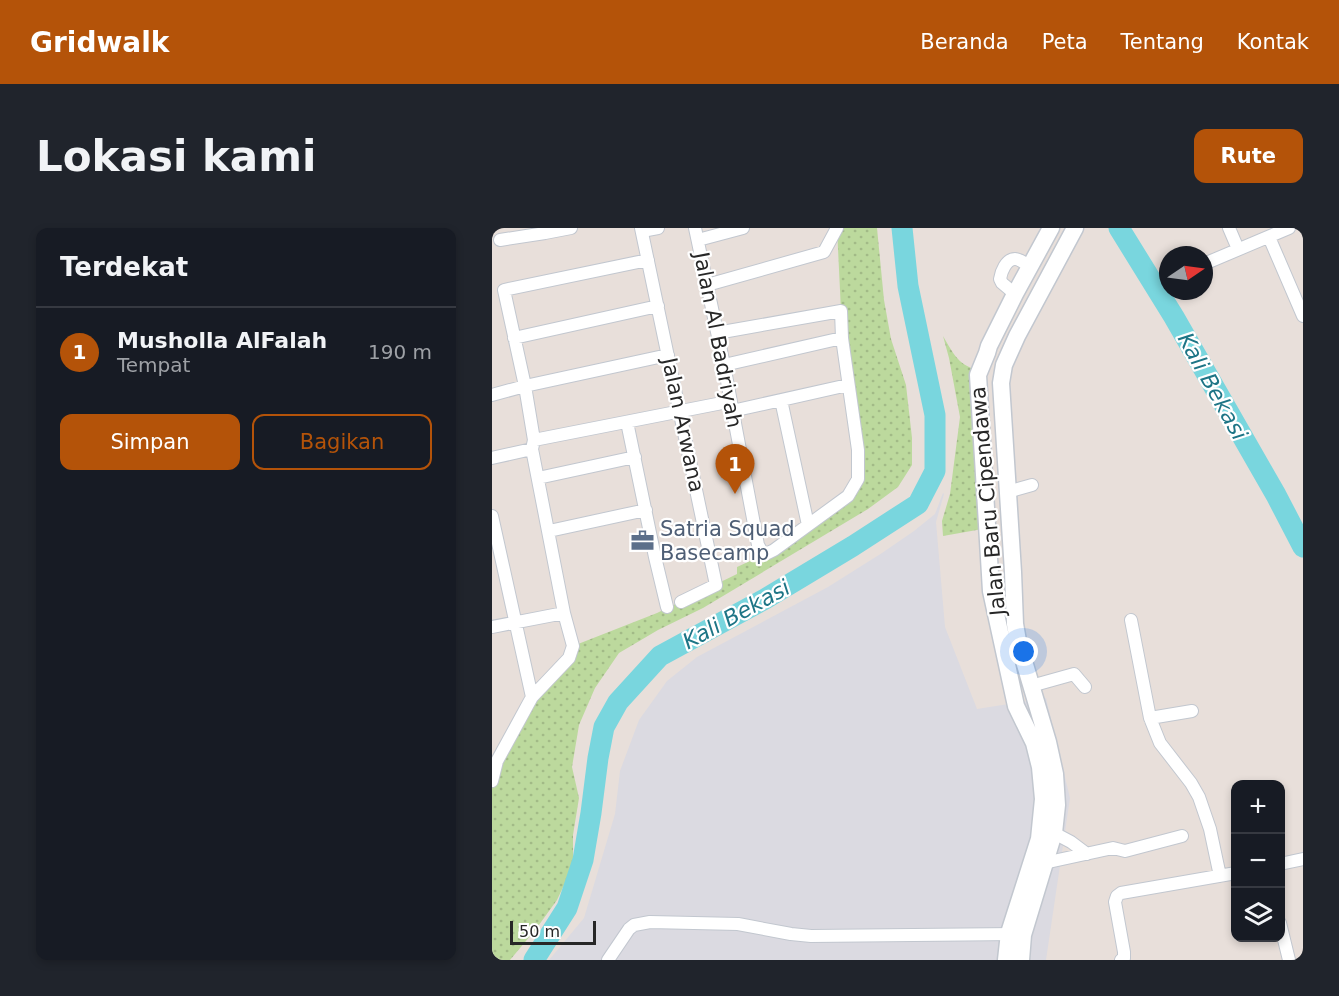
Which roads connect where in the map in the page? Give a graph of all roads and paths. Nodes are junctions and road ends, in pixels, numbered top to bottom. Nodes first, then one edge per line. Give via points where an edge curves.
1 (571, 228) edge
2 (658, 228) edge
3 (743, 228) edge
4 (837, 228) edge
5 (1051, 228) edge
6 (1075, 228) edge
7 (1229, 228) edge
8 (1289, 228) edge
9 (642, 230) edge
10 (545, 231) edge
11 (696, 234) edge
12 (1269, 237) junction
13 (500, 240) dead end
14 (1238, 249) junction
15 (648, 260) junction
16 (1213, 260) edge
17 (707, 285) junction
18 (658, 306) junction
19 (1303, 316) edge
20 (728, 332) dead end
21 (514, 338) junction
22 (842, 338) junction
23 (668, 355) junction
24 (724, 365) junction
25 (848, 385) junction
26 (525, 386) junction
27 (492, 395) edge
28 (781, 400) junction
29 (731, 406) junction
30 (680, 412) junction
31 (627, 422) junction
32 (533, 445) junction
33 (635, 457) junction
34 (492, 458) edge
35 (537, 478) junction
36 (1032, 484) dead end
37 (1007, 492) junction
38 (646, 510) junction
39 (492, 516) edge
40 (808, 525) junction
41 (1010, 525) junction
42 (988, 528) junction
43 (549, 531) junction
44 (681, 602) dead end
45 (667, 607) dead end
46 (564, 613) junction
47 (1131, 620) dead end
48 (515, 623) junction
49 (492, 627) edge
50 (1031, 686) junction
51 (1085, 687) dead end
52 (532, 697) junction
53 (1192, 711) dead end
54 (1150, 718) junction
55 (494, 757) edge
56 (492, 780) edge
57 (1054, 833) junction
58 (1182, 836) dead end
59 (1087, 854) junction
60 (1303, 859) edge
61 (1044, 863) junction
62 (1285, 863) edge
63 (1231, 874) edge
64 (1220, 876) junction
65 (1016, 934) junction
66 (1285, 942) edge
67 (608, 960) edge
68 (1006, 960) edge
69 (1022, 960) edge
70 (1121, 960) edge
71 (1289, 960) edge

1 - 10 street
2 - 9 street
3 - 11 street
4 - 17 street via 824,252
5 - 42 main road, Jalan Baru Cipendawa via 989,346 978,375
6 - 37 main road, Jalan Baru Cipendawa via 1004,364 1001,383
7 - 14 street
8 - 12 street
9 - 15 street, Jalan Arwana
10 - 13 street
11 - 17 street, Jalan Al Badriyah
12 - 14 street
12 - 19 street
14 - 16 street
15 - 18 street, Jalan Arwana
15 - 21 street via 504,290
17 - 24 street, Jalan Al Badriyah
18 - 21 street
18 - 23 street, Jalan Arwana
20 - 22 street via 841,311
21 - 26 street
22 - 24 street
22 - 25 street
23 - 26 street
23 - 30 street, Jalan Arwana
24 - 29 street, Jalan Al Badriyah
25 - 28 street
25 - 40 street via 858,478 848,496
26 - 27 street
26 - 32 street
28 - 29 street
28 - 40 street
29 - 30 street via 722,404
29 - 40 street, Jalan Al Badriyah via 762,552 774,550
30 - 31 street
30 - 44 street, Jalan Arwana via 716,585
31 - 32 street
31 - 33 street
32 - 34 street
32 - 35 street
33 - 35 street
33 - 38 street
35 - 43 street
36 - 37 street
37 - 41 main road, Jalan Baru Cipendawa
38 - 43 street
38 - 45 street
39 - 48 street
41 - 42 main road
41 - 50 main road, Jalan Baru Cipendawa via 1015,624
42 - 65 main road, Jalan Baru Cipendawa via 991,591 1016,706 1035,743 1040,767 1040,839
43 - 46 street
46 - 48 street
46 - 52 street via 573,646 569,658
47 - 54 street
48 - 49 street
48 - 52 street
50 - 51 street via 1074,674
50 - 57 main road, Jalan Baru Cipendawa via 1054,774
52 - 55 street
53 - 54 street
54 - 64 street via 1160,743 1199,797
55 - 56 street
57 - 59 street
57 - 61 main road, Jalan Baru Cipendawa
58 - 59 street via 1125,851 1113,848
59 - 61 street
60 - 62 street
61 - 65 main road, Jalan Baru Cipendawa
63 - 64 street
64 - 70 street via 1117,896 1124,952
65 - 67 street via 811,936 738,924 650,922 629,929
65 - 68 main road, Jalan Baru Cipendawa
65 - 69 main road, Jalan Baru Cipendawa
66 - 71 street

